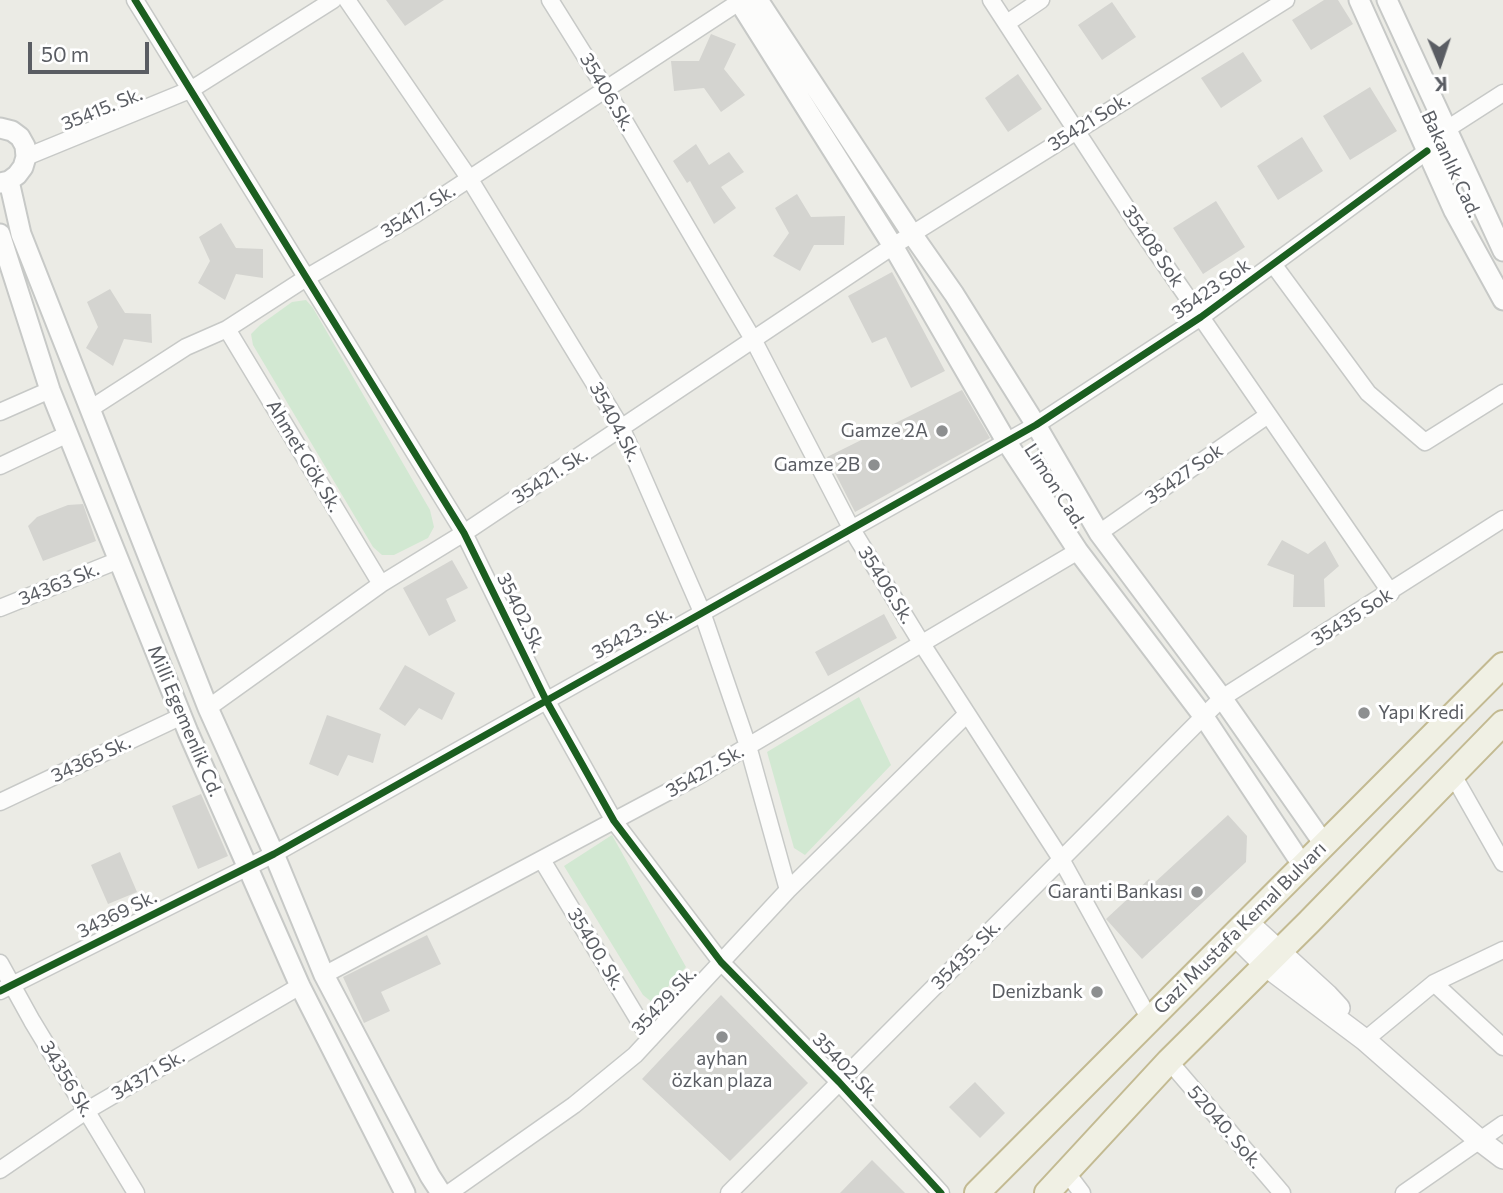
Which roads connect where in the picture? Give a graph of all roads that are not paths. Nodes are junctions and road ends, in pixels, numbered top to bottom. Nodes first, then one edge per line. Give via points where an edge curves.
1 (135, 0) edge
2 (332, 0) edge
3 (347, 0) edge
4 (550, 0) edge
5 (991, 0) edge
6 (1041, 0) edge
7 (1286, 0) edge
8 (1359, 0) edge
9 (1387, 0) edge
10 (744, 1) edge
11 (1007, 23) junction
12 (605, 88) junction
13 (192, 89) junction
14 (1503, 93) edge
15 (0, 128) edge
16 (1447, 129) junction
17 (1076, 130) junction
18 (1427, 151) junction
19 (26, 157) junction
20 (470, 178) junction
21 (4, 182) edge
22 (0, 234) edge
23 (912, 234) junction
24 (893, 246) junction
25 (1503, 249) edge
26 (1273, 264) junction
27 (306, 278) junction
28 (1503, 300) edge
29 (1201, 317) junction
30 (227, 329) junction
31 (754, 341) junction
32 (50, 390) junction
33 (1503, 393) edge
34 (90, 409) junction
35 (0, 412) edge
36 (1268, 415) junction
37 (1036, 425) junction
38 (622, 429) junction
39 (68, 434) junction
40 (1006, 441) junction
41 (0, 466) edge
42 (1503, 519) edge
43 (851, 528) junction
44 (464, 533) junction
45 (1100, 533) junction
46 (1079, 551) junction
47 (118, 559) junction
48 (381, 584) junction
49 (1391, 593) junction
50 (0, 608) edge
51 (702, 611) junction
52 (922, 643) junction
53 (1503, 665) edge
54 (1222, 698) junction
55 (545, 700) junction
56 (208, 708) junction
57 (967, 714) junction
58 (182, 716) junction
59 (1204, 717) junction
60 (1503, 723) edge
61 (748, 746) junction
62 (1453, 775) junction
63 (0, 802) edge
64 (614, 821) junction
65 (1324, 844) junction
66 (274, 854) junction
67 (1061, 859) junction
68 (542, 860) junction
69 (1503, 863) edge
70 (249, 866) junction
71 (1303, 866) junction
72 (788, 890) junction
73 (1240, 928) junction
74 (1503, 950) edge
75 (1273, 958) junction
76 (722, 962) junction
77 (0, 963) edge
78 (324, 975) junction
79 (1434, 983) junction
80 (300, 986) junction
81 (6, 987) edge
82 (1149, 1018) junction
83 (650, 1039) junction
84 (1365, 1040) junction
85 (1503, 1046) edge
86 (1169, 1061) junction
87 (839, 1082) junction
88 (86, 1111) junction
89 (1503, 1124) edge
90 (1478, 1139) junction
91 (1503, 1158) edge
92 (0, 1170) edge
93 (1067, 1173) junction
94 (136, 1193) edge
95 (405, 1193) edge
96 (441, 1193) edge
97 (449, 1193) edge
98 (729, 1193) edge
99 (941, 1193) edge
100 (977, 1193) edge
101 (1047, 1193) edge
102 (1083, 1193) edge
103 (1282, 1193) edge
104 (1404, 1193) edge

1 - 13 street, 35402.Sk.
2 - 13 street, 35415. Sk.
3 - 20 street, 35404.Sk.
4 - 12 street, 35406.Sk.
5 - 11 street, 35408 Sok
6 - 11 street
7 - 17 street, 35421 Sok.
8 - 18 street, Bakanlık Cad.
9 - 16 street, Bakanlık Cad.
10 - 12 street, 35417. Sk.
10 - 23 street, Limon Cad.
10 - 24 street, Limon Cad.
11 - 17 street, 35408 Sok
12 - 20 street, 35417. Sk.
12 - 31 street, 35406.Sk.
13 - 19 street, 35415. Sk.
13 - 27 street, 35402.Sk.
14 - 16 street
15 - 19 street via 20,137
16 - 25 street, Bakanlık Cad.
17 - 23 street, 35421 Sok.
17 - 29 street, 35408 Sok
18 - 26 street, 35423 Sok
18 - 28 street, Bakanlık Cad.
19 - 21 street via 23,167
20 - 27 street, 35417. Sk.
20 - 38 street, 35404.Sk.
21 - 34 street
22 - 32 street, Milli Egemenlik Cd.
23 - 24 street, 35421 Sok.
23 - 37 street, Limon Cad.
24 - 31 street, 35421. Sk.
24 - 40 street, Limon Cad.
26 - 29 street, 35423 Sok
26 - 33 street via 1367,393 1425,442
27 - 30 street, 35417. Sk.
27 - 44 street, 35402.Sk.
29 - 36 street, 35408 Sok
29 - 37 street, 35423 Sok
30 - 34 street, 35417. Sk. via 186,347
30 - 48 street, Ahmet Gök Sk.
31 - 38 street, 35421. Sk.
31 - 43 street, 35406.Sk.
32 - 35 street
32 - 39 street, Milli Egemenlik Cd.
34 - 56 street
36 - 45 street, 35427 Sok
36 - 49 street, 35408 Sok
37 - 40 street, 35423 Sok
37 - 45 street, Limon Cad.
38 - 44 street, 35421. Sk.
38 - 51 street, 35404.Sk.
39 - 41 street
39 - 47 street, Milli Egemenlik Cd.
40 - 43 street, 35423. Sk.
40 - 46 street, Limon Cad.
42 - 49 street, 35435 Sok
43 - 51 street, 35423. Sk.
43 - 52 street, 35406.Sk.
44 - 48 street, 35421. Sk.
44 - 55 street, 35402.Sk.
45 - 54 street, Limon Cad.
46 - 52 street, 35427. Sk.
46 - 59 street, Limon Cad.
47 - 50 street, 34363 Sk.
47 - 58 street, Milli Egemenlik Cd.
48 - 56 street, 35421. Sk.
49 - 54 street, 35435 Sok
51 - 55 street, 35423. Sk.
51 - 61 street, 35404.Sk.
52 - 57 street, 35406.Sk.
52 - 61 street, 35427. Sk.
53 - 65 highway, Gazi Mustafa Kemal Bulvarı
54 - 59 street, 35435 Sok
54 - 65 street, Limon Cad.
55 - 64 street, 35402.Sk.
55 - 66 street, 35423. Sk.
56 - 66 street
57 - 67 street, 35406.Sk.
57 - 72 street, 35429.Sk.
58 - 63 street, 34365 Sk.
58 - 70 street, Milli Egemenlik Cd.
59 - 67 street, 35435. Sk.
59 - 71 street, Limon Cad.
60 - 62 highway
61 - 64 street, 35427. Sk.
61 - 72 street, 35404.Sk.
62 - 69 street
62 - 75 highway
64 - 68 street, 35427. Sk.
64 - 76 street, 35402.Sk.
65 - 71 highway, Gazi Mustafa Kemal Bulvarı
66 - 70 street, 34369 Sk.
66 - 78 street
67 - 82 street, 35406.Sk.
67 - 87 street, 35435. Sk.
68 - 78 street, 35427. Sk.
68 - 83 street, 35400. Sk.
70 - 80 street, Milli Egemenlik Cd.
70 - 81 street, 34369 Sk.
71 - 73 highway, Gazi Mustafa Kemal Bulvarı
72 - 76 street, 35429.Sk.
73 - 75 main road
73 - 82 highway, Gazi Mustafa Kemal Bulvarı
74 - 79 street
75 - 84 main road
75 - 86 highway
76 - 83 street, 35429.Sk.
76 - 87 street, 35402.Sk.
77 - 81 street, 34356 Sk.
78 - 96 street
79 - 84 street
79 - 85 street
80 - 88 street, 34371 Sk.
80 - 95 street, Milli Egemenlik Cd.
81 - 88 street, 34356 Sk.
82 - 100 highway, Gazi Mustafa Kemal Bulvarı
83 - 97 street, 35429.Sk. via 574,1105
84 - 90 main road
86 - 93 highway
86 - 103 street, 52040. Sok.
87 - 98 street, 35435. Sk.
87 - 99 street, 35402.Sk.
88 - 92 street, 34371 Sk.
88 - 94 street, 34356 Sk.
89 - 90 street
90 - 91 main road
90 - 104 street
93 - 101 highway
93 - 102 street

